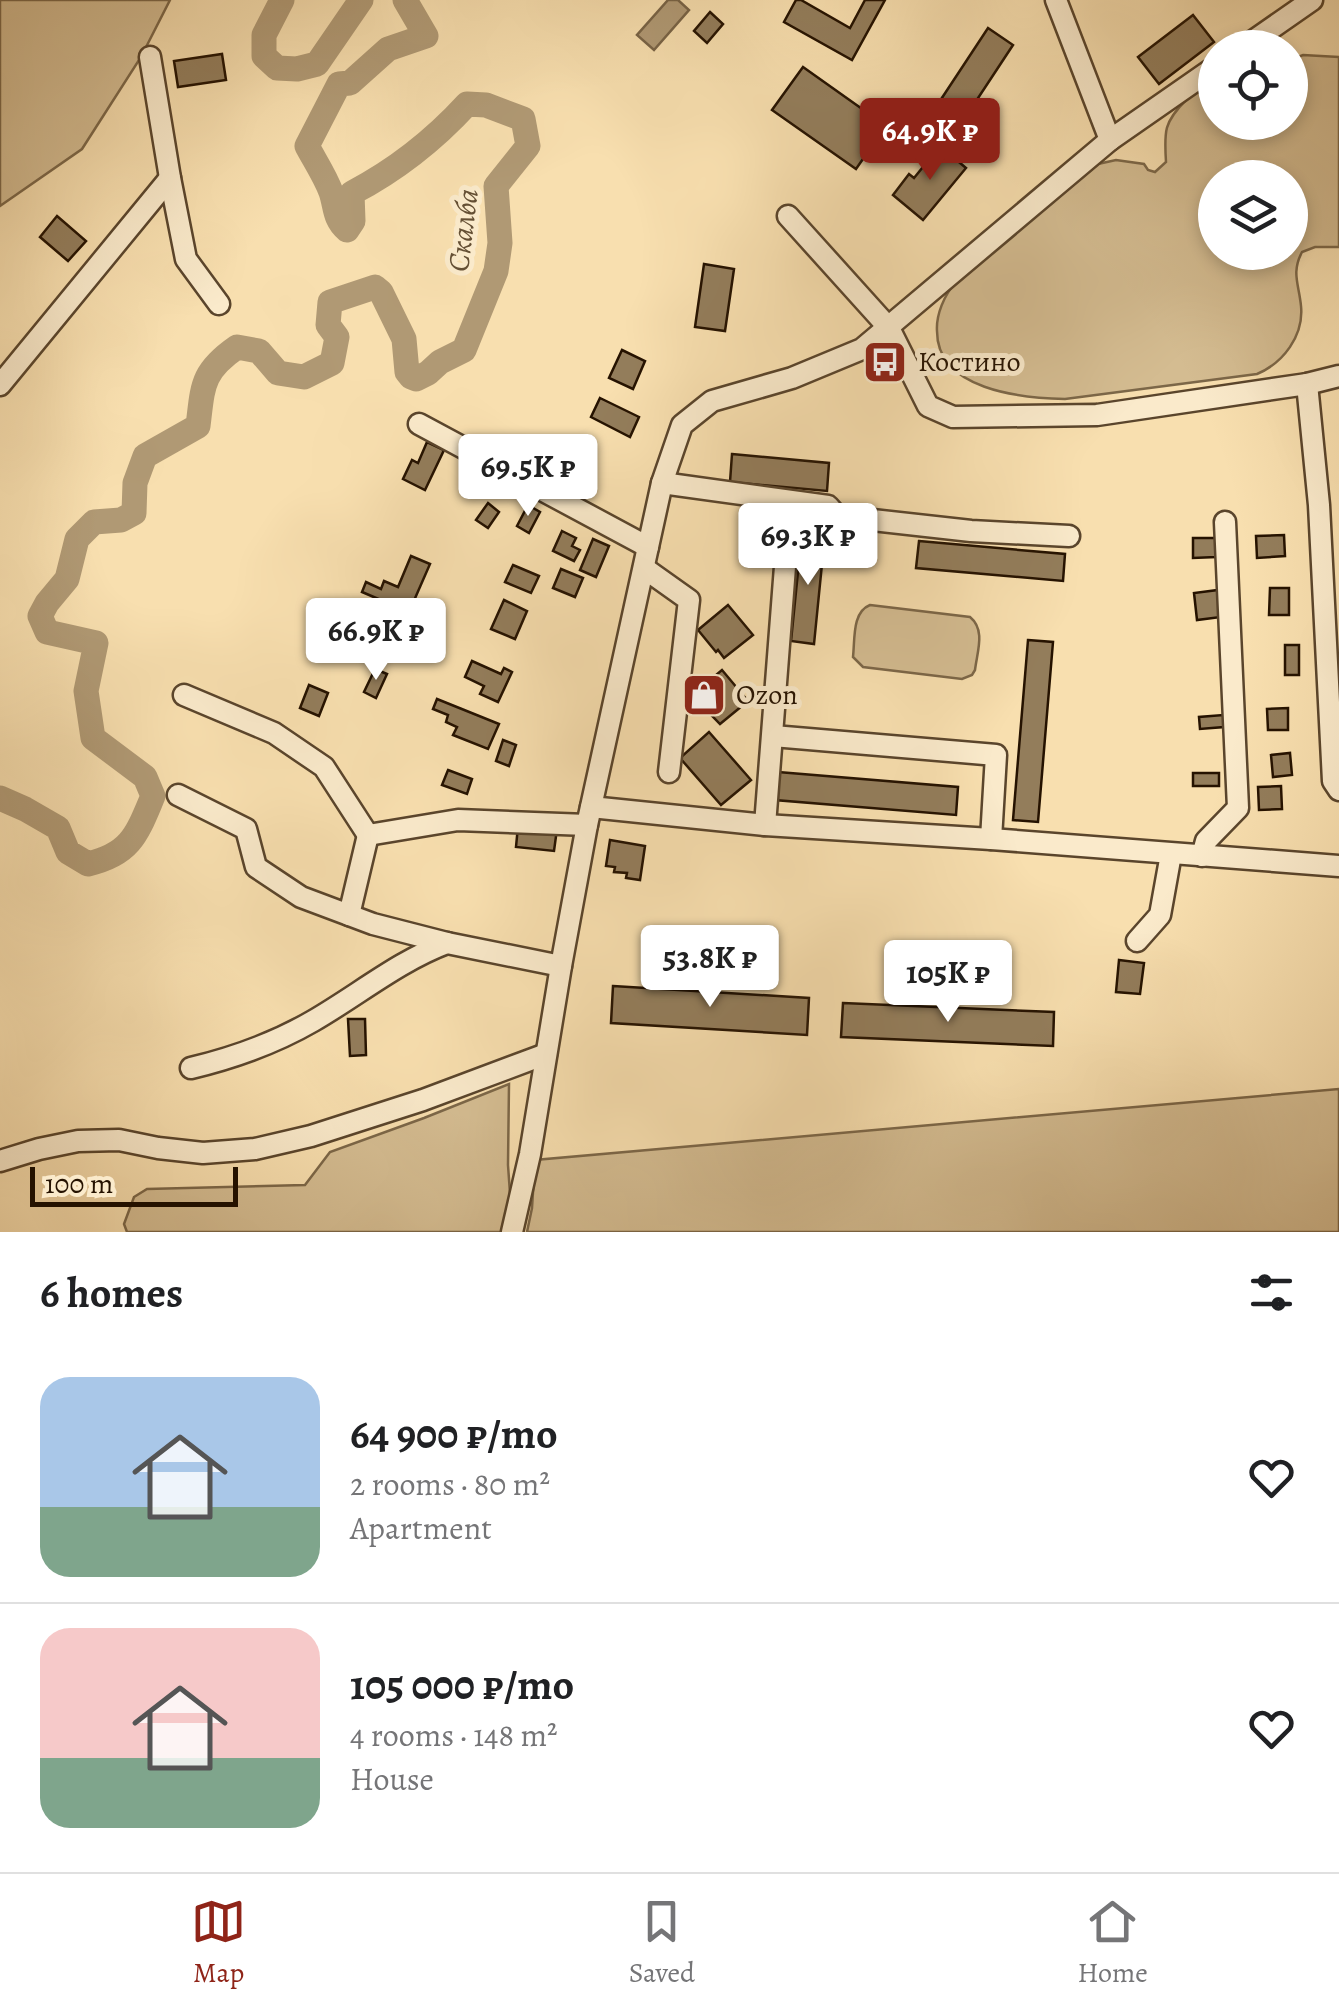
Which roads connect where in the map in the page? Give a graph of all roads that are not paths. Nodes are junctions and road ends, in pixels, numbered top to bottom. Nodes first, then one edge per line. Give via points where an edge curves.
1 (1056, 0) edge
2 (1312, 0) edge
3 (1269, 30) edge
4 (150, 57) dead end
5 (1198, 79) edge
6 (1110, 140) junction
7 (170, 178) junction
8 (788, 216) dead end
9 (219, 304) dead end
10 (889, 328) junction
11 (1339, 376) edge
12 (1307, 384) junction
13 (0, 385) edge
14 (419, 424) dead end
15 (662, 483) junction
16 (1329, 505) edge
17 (790, 515) dead end
18 (1225, 522) dead end
19 (1070, 536) dead end
20 (646, 557) junction
21 (184, 695) dead end
22 (1334, 727) edge
23 (773, 736) junction
24 (669, 772) dead end
25 (1339, 790) edge
26 (178, 795) dead end
27 (589, 816) junction
28 (765, 824) junction
29 (368, 835) junction
30 (990, 839) junction
31 (1171, 854) junction
32 (1202, 856) junction
33 (1339, 866) edge
34 (349, 914) junction
35 (1137, 941) dead end
36 (448, 943) junction
37 (560, 966) junction
38 (546, 1054) junction
39 (191, 1068) dead end
40 (0, 1161) edge
41 (512, 1232) edge

1 - 6 street
2 - 3 street
4 - 7 street
5 - 6 street
6 - 10 street
7 - 9 street via 186,259
7 - 13 street
8 - 10 street
10 - 12 street via 928,406 954,418 1097,415
10 - 15 street via 862,349 712,402 682,424
11 - 12 street
12 - 16 street
14 - 20 street
15 - 19 street via 828,506 837,516
15 - 20 street
16 - 22 street
17 - 23 street
18 - 32 street via 1238,808 1206,841
20 - 24 street via 689,600
20 - 27 street
21 - 29 street via 274,733 324,768
22 - 25 street via 1333,781
23 - 28 street
23 - 30 street via 996,755
26 - 34 street via 246,829 256,867 301,897
27 - 28 street
27 - 29 street via 458,820
27 - 37 street
28 - 30 street
29 - 34 street
30 - 31 street
31 - 32 street
31 - 35 street via 1160,915
32 - 33 street
34 - 36 street
36 - 37 street
36 - 39 street via 422,952 309,1023 236,1057
37 - 38 street
38 - 40 street via 423,1100 255,1149 203,1152 78,1141
38 - 41 street

